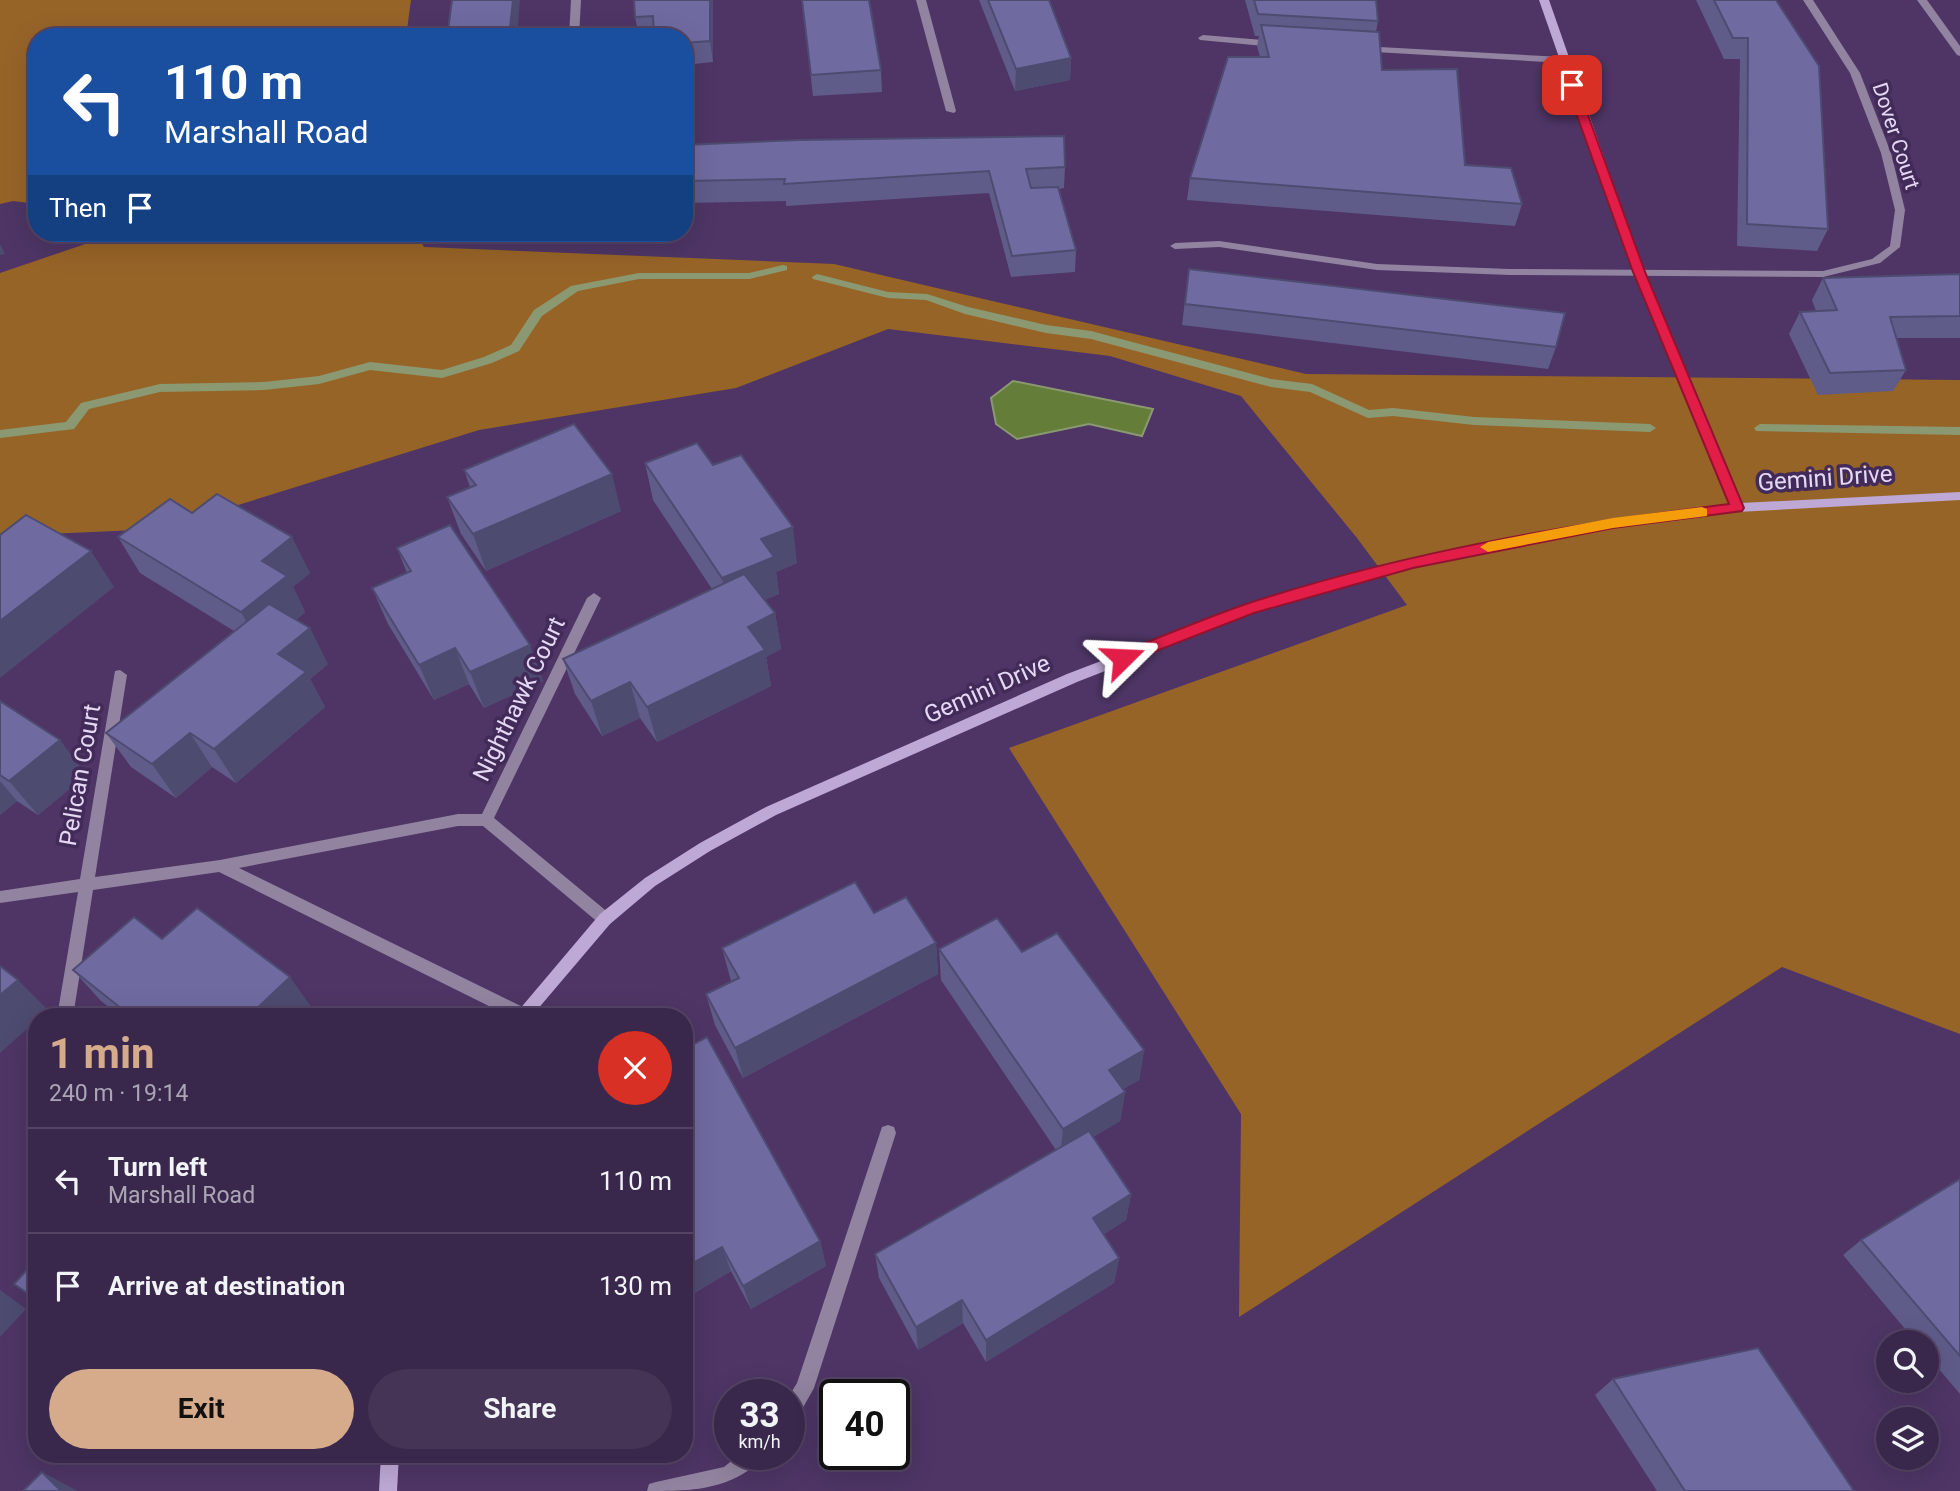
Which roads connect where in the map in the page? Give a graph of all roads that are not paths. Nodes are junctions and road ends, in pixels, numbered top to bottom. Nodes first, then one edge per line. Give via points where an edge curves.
1 (576, 0) edge
2 (921, 0) edge
3 (1544, 0) edge
4 (1808, 0) edge
5 (1922, 0) edge
6 (574, 28) edge
7 (1203, 38) dead end
8 (1289, 45) edge
9 (1354, 48) edge
10 (1960, 53) edge
11 (1563, 60) junction
12 (951, 111) dead end
13 (1175, 246) dead end
14 (1639, 272) junction
15 (1960, 495) edge
16 (1737, 508) junction
17 (594, 598) dead end
18 (120, 675) dead end
19 (486, 820) junction
20 (220, 866) junction
21 (85, 883) junction
22 (0, 897) edge
23 (605, 919) junction
24 (66, 1008) edge
25 (506, 1008) edge
26 (529, 1008) edge
27 (888, 1133) dead end
28 (805, 1388) edge
29 (390, 1463) edge
30 (735, 1470) edge
31 (388, 1491) edge
32 (656, 1491) edge

1 - 6 lane
2 - 12 lane
3 - 11 street
4 - 14 lane, Dover Court via 1855,73 1886,152 1900,210 1895,247 1876,261 1823,274
5 - 10 lane
7 - 8 lane
9 - 11 lane
11 - 14 street
13 - 14 lane, Dover Court via 1219,244 1377,267
14 - 16 street
15 - 16 street, Gemini Drive
16 - 23 street, Gemini Drive via 1513,541 1331,584 1250,609 1072,678 771,811 650,882
17 - 19 lane, Nighthawk Court
18 - 21 lane, Pelican Court
19 - 20 lane via 458,820
19 - 23 lane
20 - 21 lane
20 - 25 lane
21 - 22 lane
21 - 24 lane, Pelican Court
23 - 26 street, Gemini Drive
27 - 28 lane
29 - 31 street
30 - 32 lane

